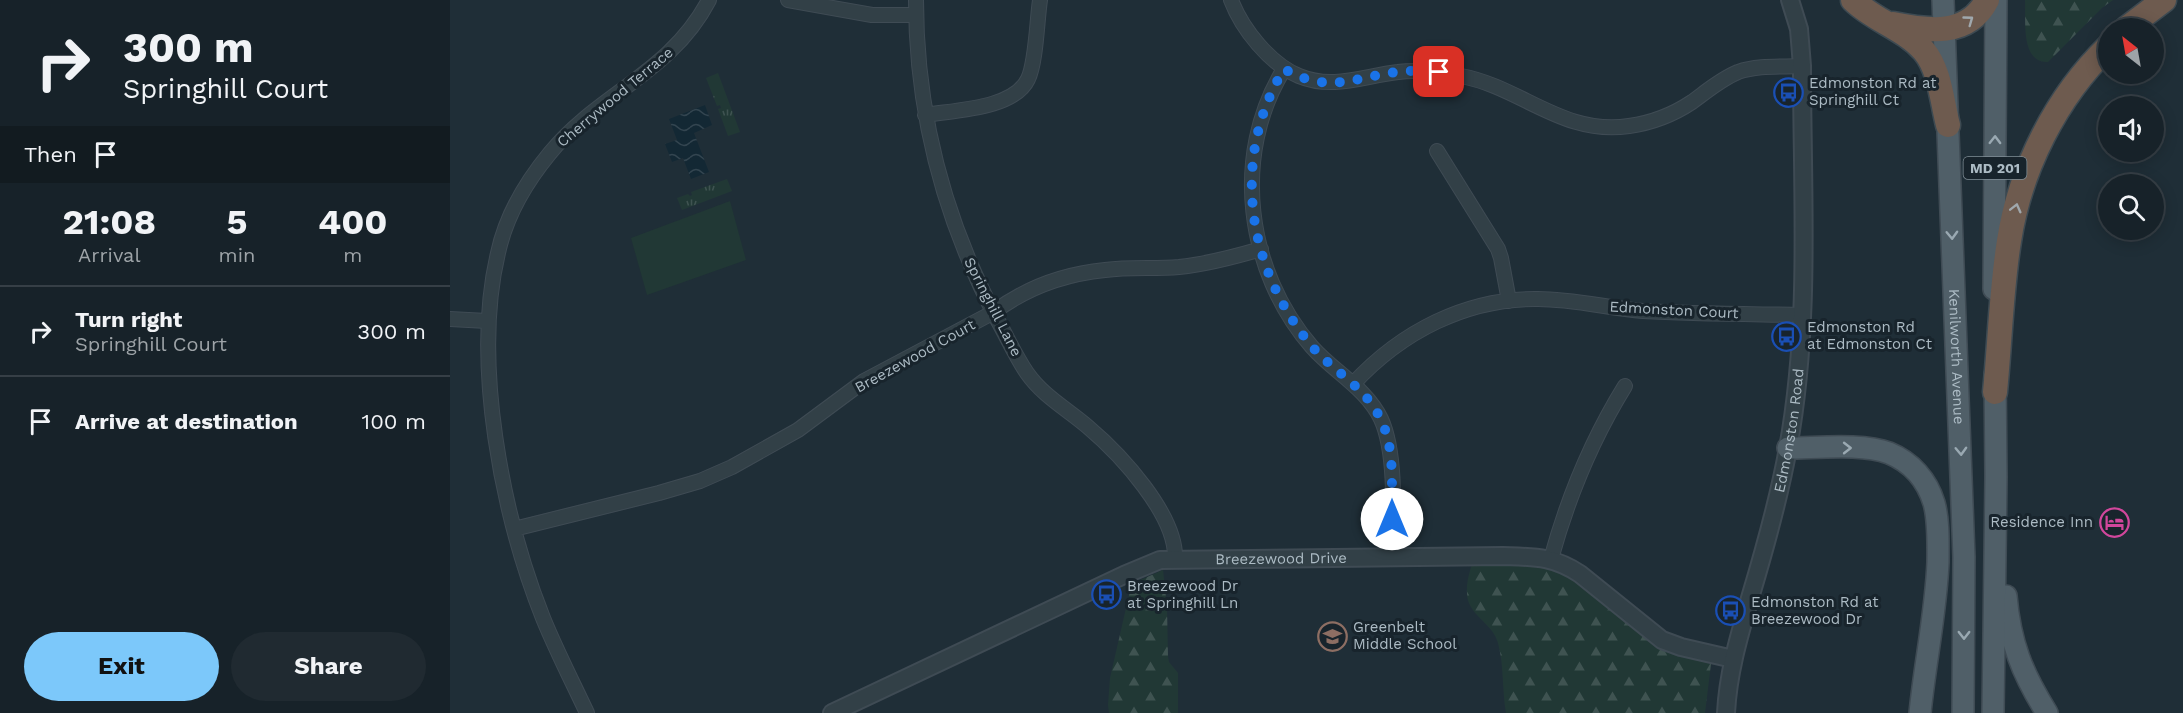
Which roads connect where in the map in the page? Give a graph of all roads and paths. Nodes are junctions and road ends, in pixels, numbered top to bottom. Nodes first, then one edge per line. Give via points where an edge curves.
1 (709, 0) edge
2 (788, 0) edge
3 (916, 0) edge
4 (1040, 0) edge
5 (1231, 0) edge
6 (1790, 0) edge
7 (1852, 0) edge
8 (1943, 0) edge
9 (1987, 0) edge
10 (1996, 0) edge
11 (2164, 0) edge
12 (916, 15) junction
13 (2140, 18) edge
14 (1882, 22) junction
15 (1944, 30) junction
16 (2098, 59) edge
17 (1802, 66) junction
18 (1284, 69) junction
19 (925, 115) junction
20 (1948, 125) junction
21 (1437, 151) dead end
22 (1261, 249) junction
23 (1509, 301) junction
24 (993, 312) junction
25 (1803, 315) junction
26 (450, 320) edge
27 (487, 321) junction
28 (1353, 384) junction
29 (1625, 386) dead end
30 (1995, 392) junction
31 (1788, 448) junction
32 (1962, 492) junction
33 (514, 529) junction
34 (1995, 536) junction
35 (1392, 558) junction
36 (1551, 559) junction
37 (1175, 560) junction
38 (1732, 659) junction
39 (586, 713) edge
40 (832, 713) edge
41 (1726, 713) edge
42 (1920, 713) edge
43 (1933, 713) edge
44 (1963, 713) edge
45 (1993, 713) edge
46 (2047, 713) edge

1 - 27 street, Cherrywood Terrace via 696,23 666,57 572,129 532,176 519,197 498,250
2 - 12 street via 872,15
3 - 12 street, Springhill Lane
4 - 19 street via 1032,67 1018,92 1001,101
5 - 18 street via 1244,25
6 - 17 street, Edmonston Road
7 - 14 highway
8 - 15 main road, Kenilworth Avenue / MD 201
15 -> 9 highway via 1972,19
30 -> 10 main road, MD 201
11 - 13 highway
12 - 19 street, Springhill Lane
14 - 15 highway
14 - 20 highway via 1925,51 1935,73
15 - 20 main road, Kenilworth Avenue / MD 201
30 -> 16 highway via 2008,243 2021,187 2047,128 2064,100
17 - 18 street via 1737,73 1675,111 1639,124 1616,127 1560,118 1497,87 1462,76 1409,71 1324,83
17 - 25 street, Edmonston Road
18 - 22 street via 1266,103 1253,154 1252,201
19 - 24 street, Springhill Lane via 954,225
20 -> 32 main road, Kenilworth Avenue / MD 201
21 - 23 street via 1498,249
22 - 24 street, Breezewood Court via 1188,266 1076,275 1025,292
22 - 28 street via 1282,303 1302,333
23 - 25 street, Edmonston Court via 1538,299 1642,311
23 - 28 street, Edmonston Court via 1468,309 1423,328 1384,352
24 - 33 street, Breezewood Court via 864,381 798,430 732,467 660,494
24 - 37 street, Springhill Lane via 1038,386 1105,442 1141,483 1172,535
25 - 31 street, Edmonston Road
26 - 27 street
27 - 33 street, Cherrywood Terrace via 498,456
28 - 35 street via 1376,410 1388,438
29 - 36 street via 1579,473
30 - 34 main road, MD 201
31 - 38 street, Edmonston Road via 1775,511
31 -> 42 main road via 1871,448 1888,453 1913,468 1931,495 1937,525 1936,595
32 - 43 main road
32 -> 44 main road, Kenilworth Avenue / MD 201
33 - 39 street, Cherrywood Terrace via 543,617
34 - 45 main road, MD 201
34 - 46 main road via 2011,638 2032,690
35 - 36 street, Breezewood Drive
35 - 37 street, Breezewood Drive
36 - 38 street, Breezewood Drive via 1580,574 1662,640
37 - 40 street, Breezewood Drive via 1149,563
38 - 41 street, Edmonston Road

